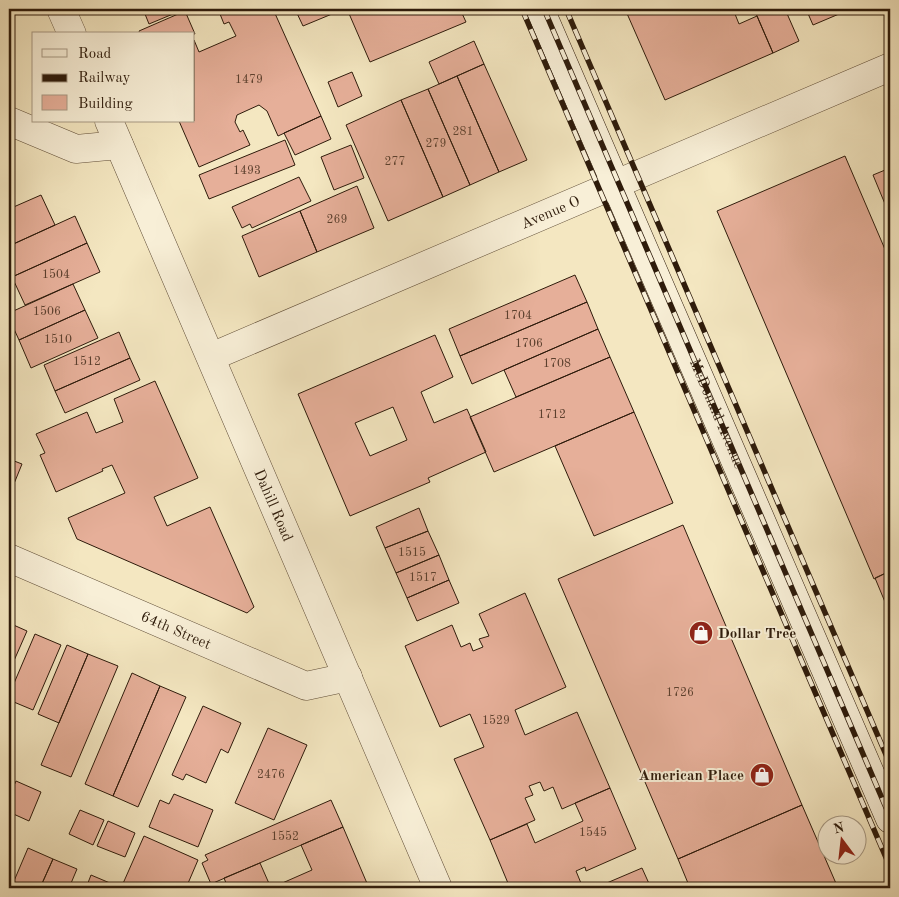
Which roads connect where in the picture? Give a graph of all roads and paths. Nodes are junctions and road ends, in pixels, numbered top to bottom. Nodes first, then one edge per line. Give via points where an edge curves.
1 (61, 9) edge
2 (540, 9) edge
3 (71, 32) edge
4 (890, 67) edge
5 (9, 121) edge
6 (114, 133) edge
7 (616, 184) junction
8 (210, 357) junction
9 (9, 558) edge
10 (348, 678) junction
11 (890, 819) edge
12 (438, 888) edge

1 - 3 street
2 - 7 street, McDonald Avenue
4 - 7 street, Avenue O
5 - 6 street via 76,149
6 - 8 street, Dahill Road
7 - 8 street, Avenue O
7 - 11 street, McDonald Avenue
8 - 10 street, Dahill Road
9 - 10 street, 64th Street via 306,686
10 - 12 street, Dahill Road

